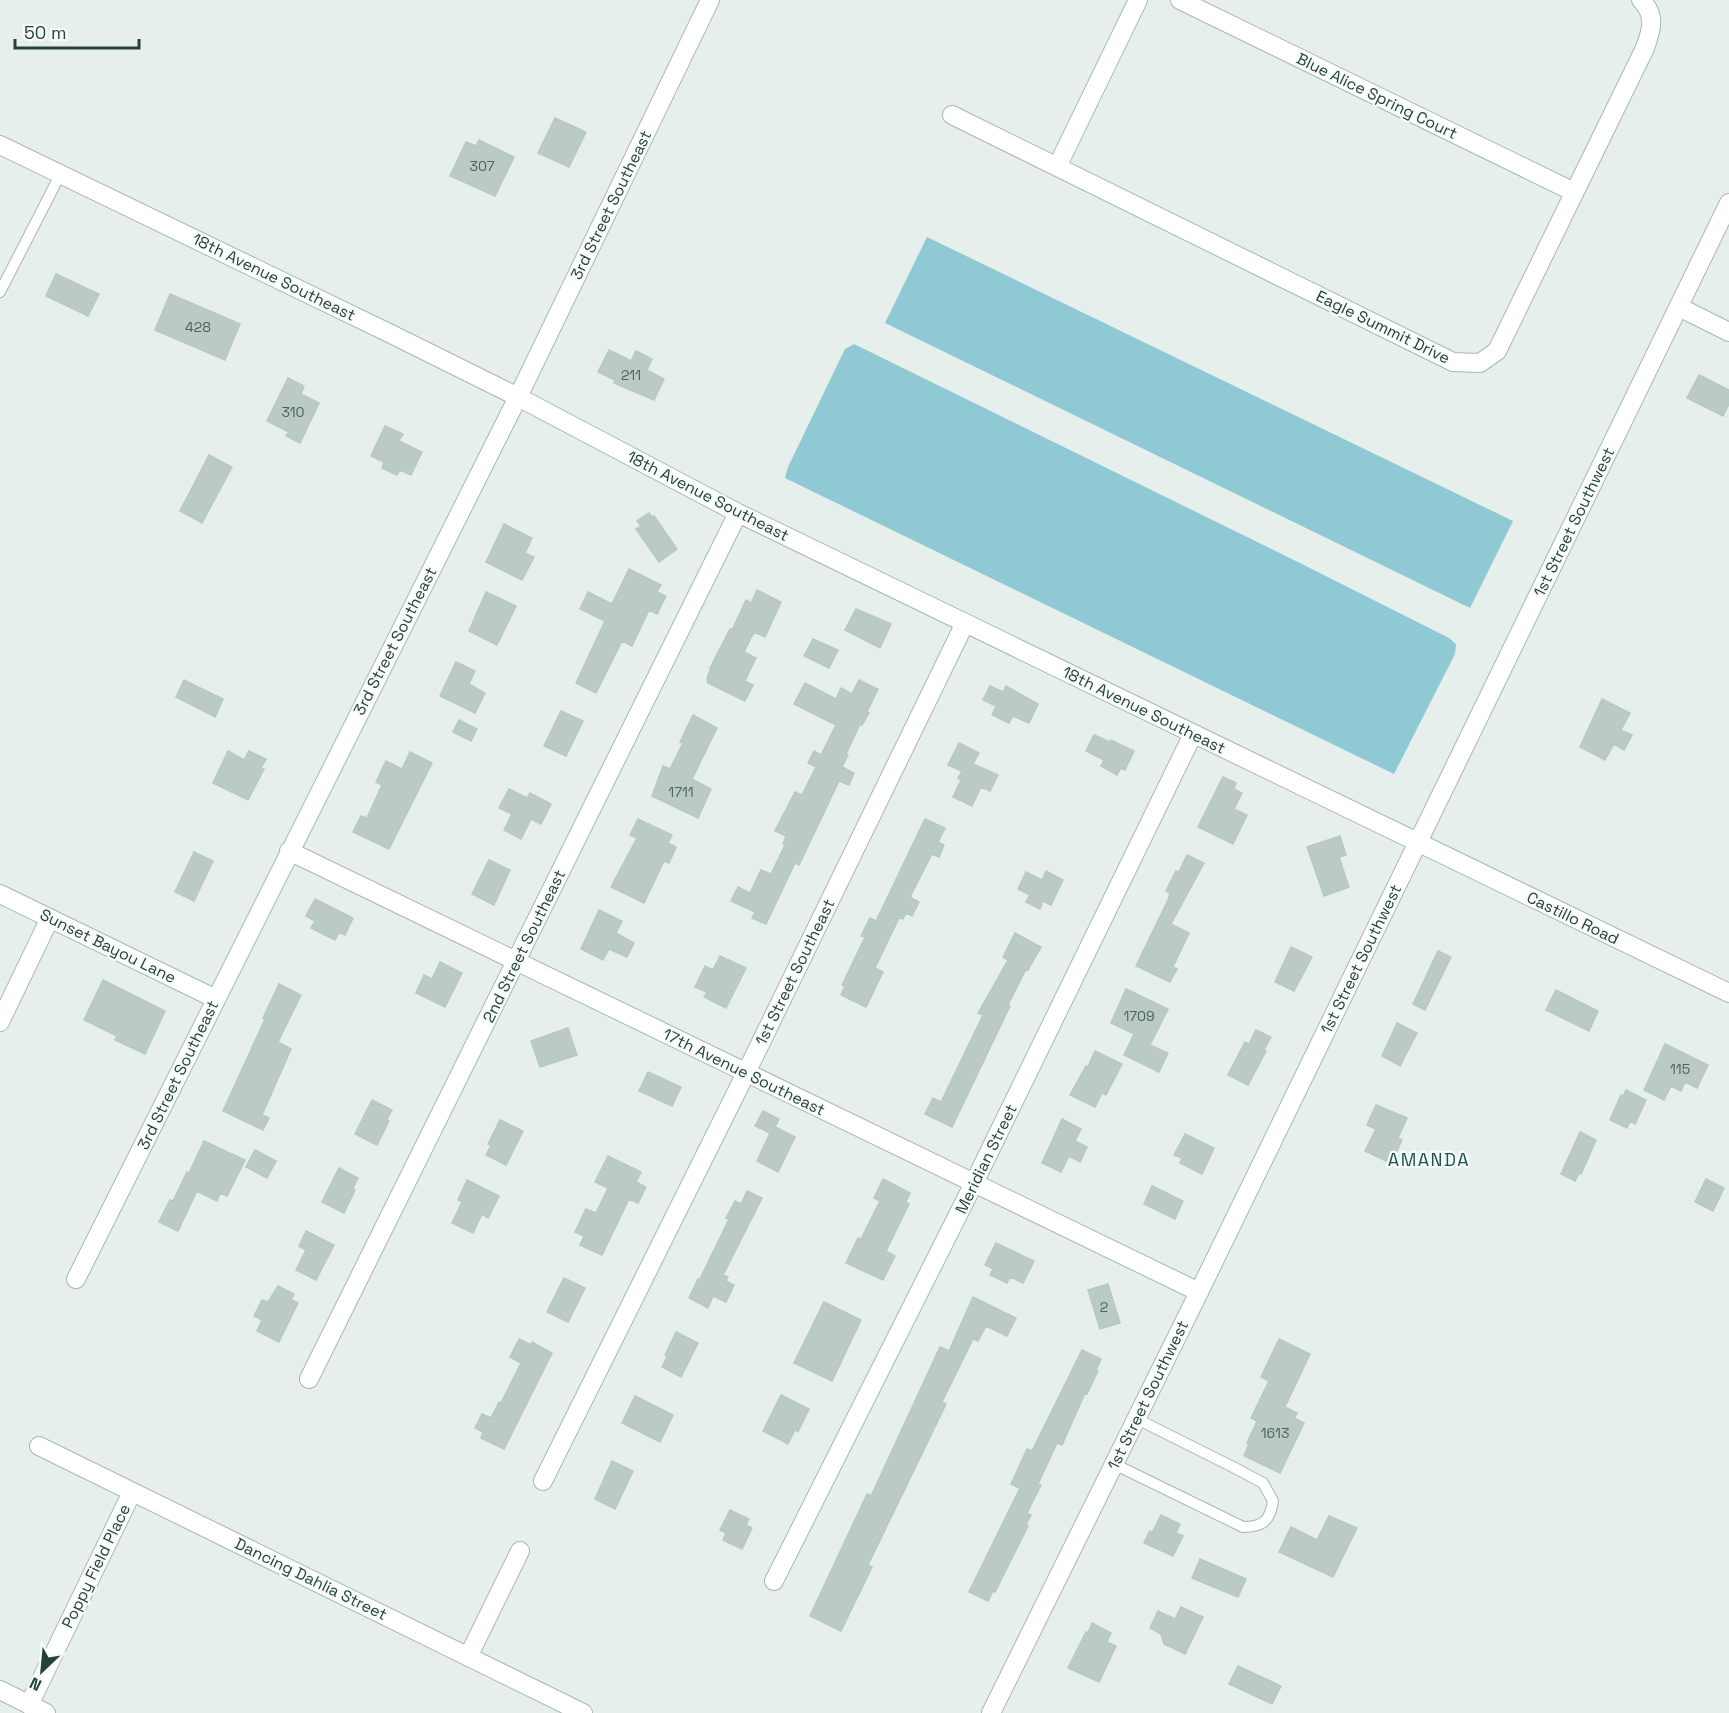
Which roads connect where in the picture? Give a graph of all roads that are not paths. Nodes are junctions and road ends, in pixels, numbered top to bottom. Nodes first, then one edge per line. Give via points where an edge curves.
1 (710, 0) edge
2 (1138, 0) edge
3 (1180, 0) edge
4 (1641, 0) edge
5 (952, 115) dead end
6 (0, 145) edge
7 (1057, 167) junction
8 (60, 174) junction
9 (1575, 192) junction
10 (1729, 203) edge
11 (0, 292) edge
12 (1679, 307) junction
13 (1729, 332) edge
14 (518, 397) junction
15 (738, 513) junction
16 (965, 623) junction
17 (1193, 734) junction
18 (1418, 843) junction
19 (289, 851) junction
20 (0, 894) edge
21 (50, 918) junction
22 (516, 963) junction
23 (1729, 993) edge
24 (216, 999) junction
25 (0, 1022) edge
26 (746, 1073) junction
27 (974, 1183) junction
28 (76, 1279) dead end
29 (1199, 1292) junction
30 (309, 1378) dead end
31 (1137, 1419) junction
32 (39, 1446) dead end
33 (1114, 1464) junction
34 (543, 1481) dead end
35 (132, 1492) junction
36 (520, 1551) dead end
37 (774, 1581) dead end
38 (468, 1657) junction
39 (0, 1690) edge
40 (29, 1705) junction
41 (558, 1708) edge
42 (46, 1713) edge
43 (583, 1713) edge
44 (991, 1713) edge

1 - 14 street, 3rd Street Southeast
2 - 7 street
3 - 9 street, Blue Alice Spring Court
4 - 9 street, Eagle Summit Drive via 1650,9 1652,30
5 - 7 street, Eagle Summit Drive
6 - 8 street, 18th Avenue Southeast
7 - 9 street, Eagle Summit Drive via 1453,362 1480,363 1497,351
8 - 11 lane
8 - 14 street, 18th Avenue Southeast
10 - 12 street, 1st Street Southwest
12 - 13 street
12 - 18 street, 1st Street Southwest
14 - 15 street, 18th Avenue Southeast
14 - 19 street, 3rd Street Southeast
15 - 16 street, 18th Avenue Southeast
15 - 22 street, 2nd Street Southeast
16 - 17 street, 18th Avenue Southeast
16 - 26 street, 1st Street Southeast
17 - 18 street, 18th Avenue Southeast
17 - 27 street, Meridian Street
18 - 23 street, Castillo Road
18 - 29 street, 1st Street Southwest
19 - 22 street, 17th Avenue Southeast
19 - 24 street, 3rd Street Southeast
20 - 21 street, Sunset Bayou Lane
21 - 24 street, Sunset Bayou Lane
21 - 25 street
22 - 26 street, 17th Avenue Southeast
22 - 30 street, 2nd Street Southeast
24 - 28 street, 3rd Street Southeast
26 - 27 street, 17th Avenue Southeast
26 - 34 street, 1st Street Southeast
27 - 29 street, 17th Avenue Southeast
27 - 37 street, Meridian Street
29 - 31 street, 1st Street Southwest
31 - 33 street, 1st Street Southwest
31 - 33 lane via 1263,1483 1273,1501 1267,1519 1257,1527 1243,1527
32 - 35 street, Dancing Dahlia Street
33 - 44 street, 1st Street Southwest
35 - 38 street, Dancing Dahlia Street
35 - 40 street, Poppy Field Place
36 - 38 street
38 - 41 street, Dancing Dahlia Street
39 - 40 street
40 - 42 street
41 - 43 street, Dancing Dahlia Street

